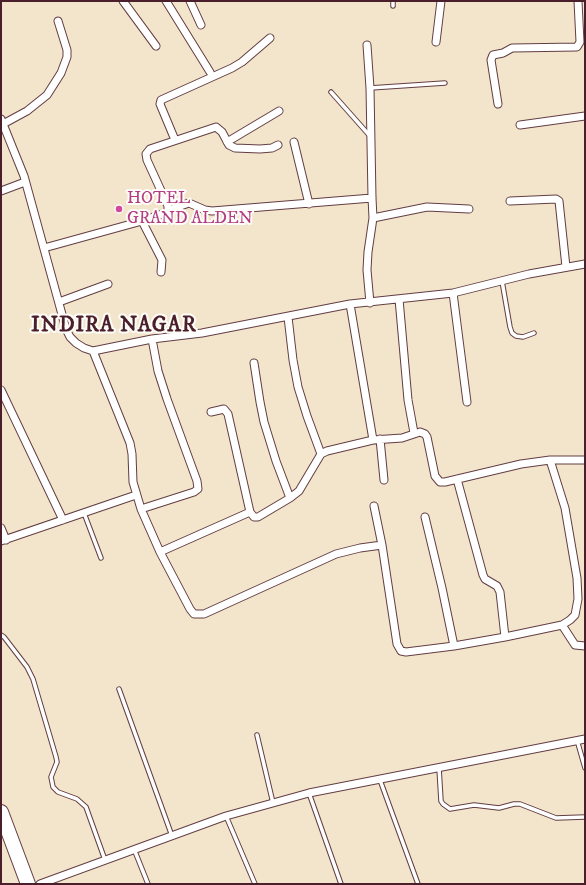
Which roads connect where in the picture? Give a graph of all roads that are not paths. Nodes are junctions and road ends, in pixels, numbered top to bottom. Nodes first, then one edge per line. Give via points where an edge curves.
1 (123, 1) edge
2 (166, 1) edge
3 (190, 1) edge
4 (393, 1) edge
5 (441, 1) edge
6 (578, 1) edge
7 (393, 6) dead end
8 (58, 21) dead end
9 (582, 22) edge
10 (201, 25) dead end
11 (270, 38) dead end
12 (436, 42) dead end
13 (367, 45) dead end
14 (156, 46) dead end
15 (210, 72) dead end
16 (445, 83) dead end
17 (370, 88) junction
18 (331, 92) dead end
19 (498, 104) dead end
20 (279, 111) dead end
21 (585, 116) edge
22 (2, 121) edge
23 (520, 124) dead end
24 (371, 136) junction
25 (175, 140) junction
26 (227, 142) junction
27 (294, 142) dead end
28 (278, 145) dead end
29 (25, 182) junction
30 (1, 191) edge
31 (372, 198) junction
32 (510, 201) dead end
33 (309, 204) junction
34 (469, 209) dead end
35 (169, 210) junction
36 (373, 218) junction
37 (142, 221) junction
38 (44, 248) junction
39 (585, 264) edge
40 (566, 267) junction
41 (161, 272) dead end
42 (502, 281) junction
43 (108, 284) dead end
44 (453, 293) junction
45 (399, 299) junction
46 (59, 302) junction
47 (370, 303) junction
48 (350, 304) junction
49 (288, 317) junction
50 (534, 333) dead end
51 (152, 339) junction
52 (93, 351) junction
53 (254, 363) dead end
54 (1, 390) edge
55 (467, 402) dead end
56 (211, 412) dead end
57 (414, 433) junction
58 (377, 440) junction
59 (321, 454) junction
60 (550, 460) junction
61 (585, 460) edge
62 (458, 479) junction
63 (384, 480) dead end
64 (136, 495) junction
65 (290, 498) junction
66 (374, 506) dead end
67 (141, 509) junction
68 (250, 512) junction
69 (84, 513) junction
70 (425, 517) dead end
71 (63, 520) junction
72 (1, 528) edge
73 (3, 541) edge
74 (382, 545) junction
75 (160, 552) junction
76 (100, 558) dead end
77 (585, 576) edge
78 (577, 578) junction
79 (562, 625) junction
80 (1, 635) edge
81 (505, 637) junction
82 (454, 646) junction
83 (585, 646) edge
84 (119, 689) dead end
85 (257, 735) dead end
86 (585, 739) edge
87 (577, 740) junction
88 (439, 768) junction
89 (585, 768) edge
90 (380, 780) junction
91 (309, 793) junction
92 (273, 803) junction
93 (1, 812) edge
94 (226, 816) junction
95 (585, 817) edge
96 (172, 836) junction
97 (1, 837) edge
98 (134, 850) junction
99 (105, 860) junction
100 (19, 884) edge
101 (28, 884) edge
102 (40, 884) edge
103 (148, 884) edge
104 (255, 884) edge
105 (341, 884) edge
106 (418, 884) edge

1 - 14 street
2 - 15 street
3 - 10 street
4 - 7 lane
5 - 12 street
6 - 9 street
8 - 22 street via 67,57 61,73 47,95 27,111
9 - 19 street via 577,47 512,48 493,55 490,60
11 - 25 street via 232,68 161,100 160,104
13 - 17 street
16 - 17 lane
17 - 24 street
18 - 24 lane
20 - 26 street
21 - 23 street
22 - 29 street
24 - 31 street
25 - 26 street via 216,127
25 - 35 street via 150,149 146,157
26 - 28 street via 231,147 238,148 268,149
27 - 33 street
29 - 30 street
29 - 38 street
31 - 33 street
31 - 36 street
32 - 40 street via 560,201
33 - 35 street via 212,211 189,203
34 - 36 street via 427,207
35 - 37 street
36 - 47 street via 367,270
37 - 38 street
37 - 41 street via 161,256
38 - 46 street
39 - 40 street
40 - 42 street
42 - 44 street
42 - 50 lane via 512,333 522,337
43 - 46 street
44 - 45 street
44 - 55 street
45 - 47 street
45 - 57 street via 408,400
46 - 52 street via 70,337 84,348
47 - 48 street
48 - 49 street
48 - 58 street
49 - 51 street via 202,333
49 - 59 street via 298,387
51 - 52 street
51 - 67 street via 158,371 198,489
52 - 64 street via 130,442
53 - 65 street via 264,422
54 - 71 street
56 - 68 street via 224,409 228,414
57 - 58 street via 402,438
57 - 62 street via 423,433 427,437 437,479 440,482
58 - 59 street
58 - 63 street
59 - 65 street via 299,491
60 - 61 street
60 - 62 street
60 - 78 street via 565,508
62 - 81 street via 482,575 497,586 500,592
64 - 67 street
64 - 69 street
65 - 68 street via 256,518
66 - 74 street
67 - 75 street
68 - 75 street
69 - 71 street
69 - 76 lane
70 - 82 street
71 - 73 street
72 - 73 street
74 - 75 street via 336,554 199,615 190,609
74 - 82 street via 397,644 401,651
77 - 78 street
78 - 79 street via 578,599 575,615
79 - 81 street
79 - 83 street via 575,645
80 - 99 lane via 27,667 35,686 56,757 51,777 53,787 58,792 82,802 86,807
81 - 82 street
84 - 96 lane
85 - 92 lane
86 - 87 street
87 - 88 street
87 - 89 lane
88 - 90 street
88 - 95 lane via 441,801 450,809 474,805 499,808 520,804 556,818
90 - 91 street
90 - 106 lane
91 - 92 street
91 - 105 lane
92 - 94 street
93 - 101 highway
94 - 96 street
94 - 104 lane
96 - 98 street
97 - 100 highway
98 - 99 street
98 - 103 lane
99 - 102 street

